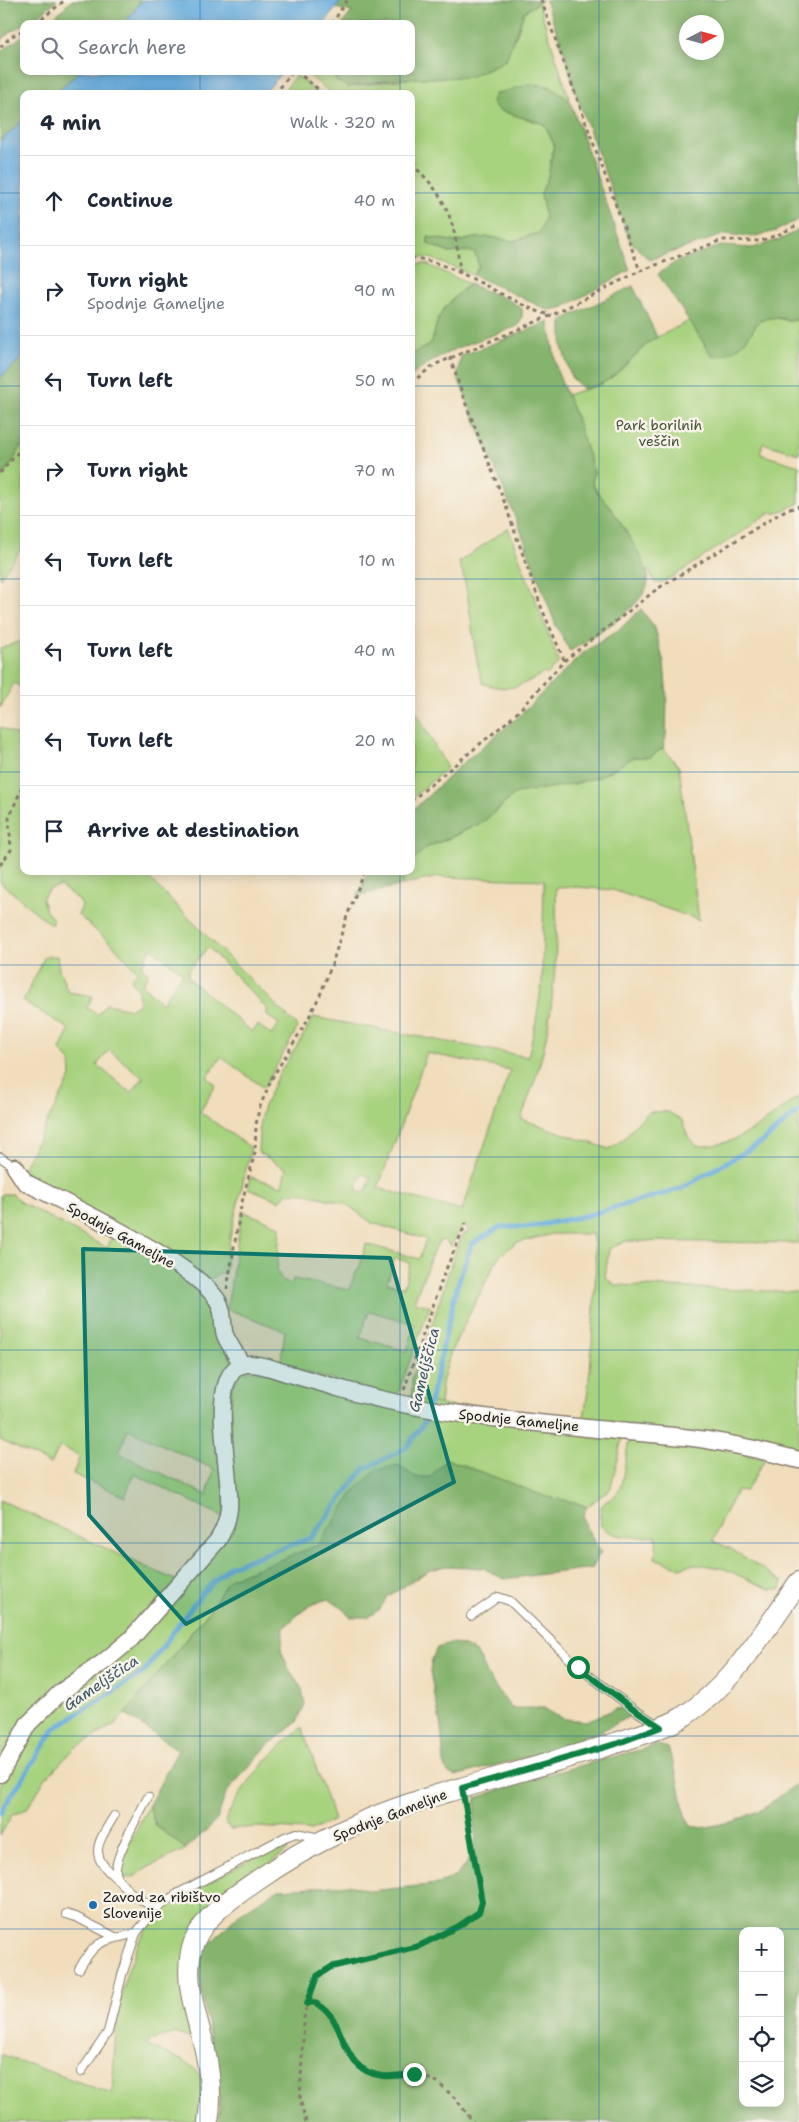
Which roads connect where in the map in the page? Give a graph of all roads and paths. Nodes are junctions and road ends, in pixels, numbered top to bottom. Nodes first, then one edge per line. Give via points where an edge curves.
1 (65, 0) edge
2 (347, 0) edge
3 (541, 0) edge
4 (40, 20) edge
5 (334, 20) edge
6 (20, 32) edge
7 (0, 47) edge
8 (290, 75) edge
9 (301, 75) edge
10 (278, 90) edge
11 (319, 90) edge
12 (415, 167) edge
13 (799, 224) edge
14 (415, 258) edge
15 (640, 270) junction
16 (460, 274) junction
17 (552, 315) junction
18 (450, 357) junction
19 (415, 380) edge
20 (20, 450) edge
21 (0, 473) edge
22 (799, 506) edge
23 (564, 660) junction
24 (20, 792) edge
25 (415, 798) edge
26 (0, 866) edge
27 (363, 875) edge
28 (0, 1157) edge
29 (15, 1168) joint
30 (466, 1222) dead end
31 (220, 1306) junction
32 (242, 1365) junction
33 (407, 1404) junction
34 (799, 1460) edge
35 (799, 1582) edge
36 (471, 1616) dead end
37 (661, 1727) junction
38 (0, 1774) edge
39 (462, 1788) junction
40 (148, 1797) dead end
41 (114, 1816) dead end
42 (324, 1840) junction
43 (121, 1883) junction
44 (156, 1909) junction
45 (66, 1914) dead end
46 (136, 1933) junction
47 (115, 1937) junction
48 (79, 1969) dead end
49 (307, 2004) junction
50 (81, 2072) dead end
51 (208, 2122) edge
52 (306, 2122) edge
53 (473, 2122) edge

1 - 4 path
2 - 5 path
3 - 15 path
6 - 7 path
8 - 10 path
9 - 11 path
12 - 16 path via 446,204 457,240
13 - 15 path via 760,241 722,240
14 - 16 path
15 - 17 path
16 - 17 path via 543,314
17 - 18 path
18 - 19 path
18 - 23 path via 538,600
20 - 21 path
22 - 23 path via 658,589
23 - 25 path via 514,716
24 - 26 path via 9,818 11,850
27 - 31 path via 320,995 272,1078 259,1109 252,1164
28 - 29 lane
29 - 31 street, Spodnje Gameljne via 25,1182 150,1248 188,1272 210,1291
30 - 33 path via 408,1377
31 - 32 street, Spodnje Gameljne via 226,1336
32 - 33 street, Spodnje Gameljne via 267,1368 360,1395
32 - 38 street via 235,1369 226,1389 223,1420 229,1509 226,1525 218,1540 130,1640 61,1692 32,1719
33 - 34 street, Spodnje Gameljne via 482,1417 705,1439
35 - 37 street, Spodnje Gameljne via 752,1649 712,1695 682,1718
36 - 37 lane via 498,1597 510,1601 578,1667
37 - 39 street, Spodnje Gameljne via 616,1744
39 - 42 street, Spodnje Gameljne via 381,1815
39 - 49 path via 482,1902 479,1912 419,1946 331,1967 317,1976
40 - 43 lane via 118,1860 116,1872
41 - 43 lane via 98,1847 97,1857
42 - 44 lane via 296,1833 285,1837 177,1894
42 - 51 street, Spodnje Gameljne via 238,1894 216,1913 195,1939 188,1974 209,2075
43 - 44 lane
44 - 46 lane
45 - 47 lane
46 - 47 lane
46 - 50 lane via 108,2032
47 - 48 lane via 98,1943
49 - 52 path via 300,2099
49 - 53 path via 321,2004 336,2023 356,2066 381,2076 414,2074 436,2080

